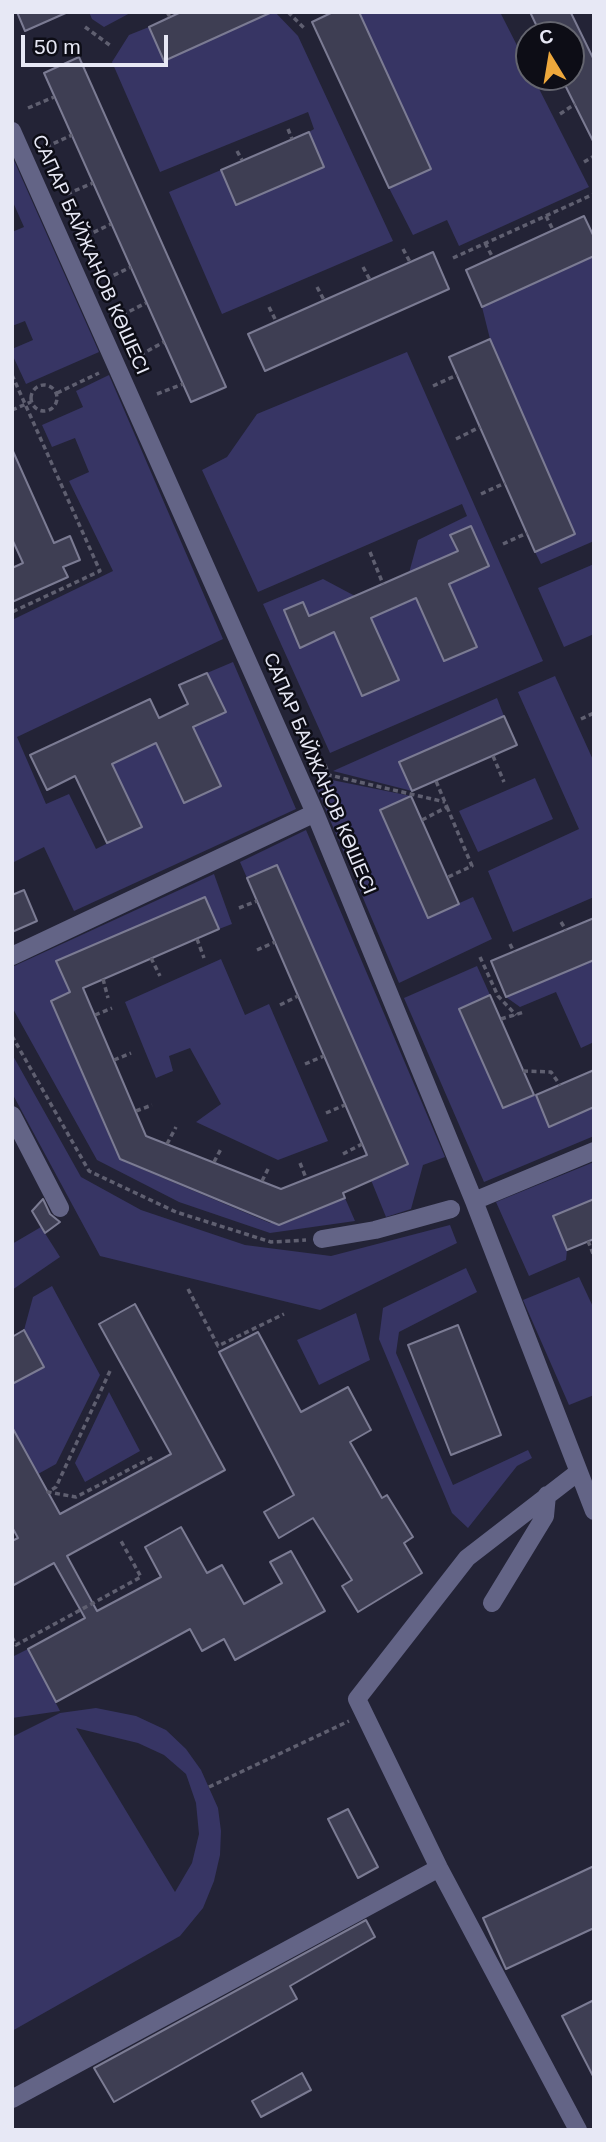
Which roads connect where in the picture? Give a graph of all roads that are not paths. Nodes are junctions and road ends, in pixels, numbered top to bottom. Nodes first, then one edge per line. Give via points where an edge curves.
1 (12, 131) edge
2 (315, 813) junction
3 (12, 956) edge
4 (12, 1115) edge
5 (594, 1151) edge
6 (474, 1201) junction
7 (60, 1208) dead end
8 (452, 1209) dead end
9 (322, 1239) road end
10 (577, 1473) junction
11 (547, 1495) junction
12 (594, 1511) edge
13 (492, 1603) dead end
14 (439, 1868) junction
15 (12, 2099) edge
16 (578, 2130) edge

1 - 2 street, САПАР БАЙЖАНОВ КӨШЕСІ
2 - 3 street
2 - 6 street, САПАР БАЙЖАНОВ КӨШЕСІ
4 - 7 street
5 - 6 street
6 - 10 street, САПАР БАЙЖАНОВ КӨШЕСІ
8 - 9 street
10 - 11 street
10 - 12 street, САПАР БАЙЖАНОВ КӨШЕСІ
11 - 13 street via 545,1516
11 - 14 street via 467,1558 357,1699
14 - 15 street
14 - 16 street

